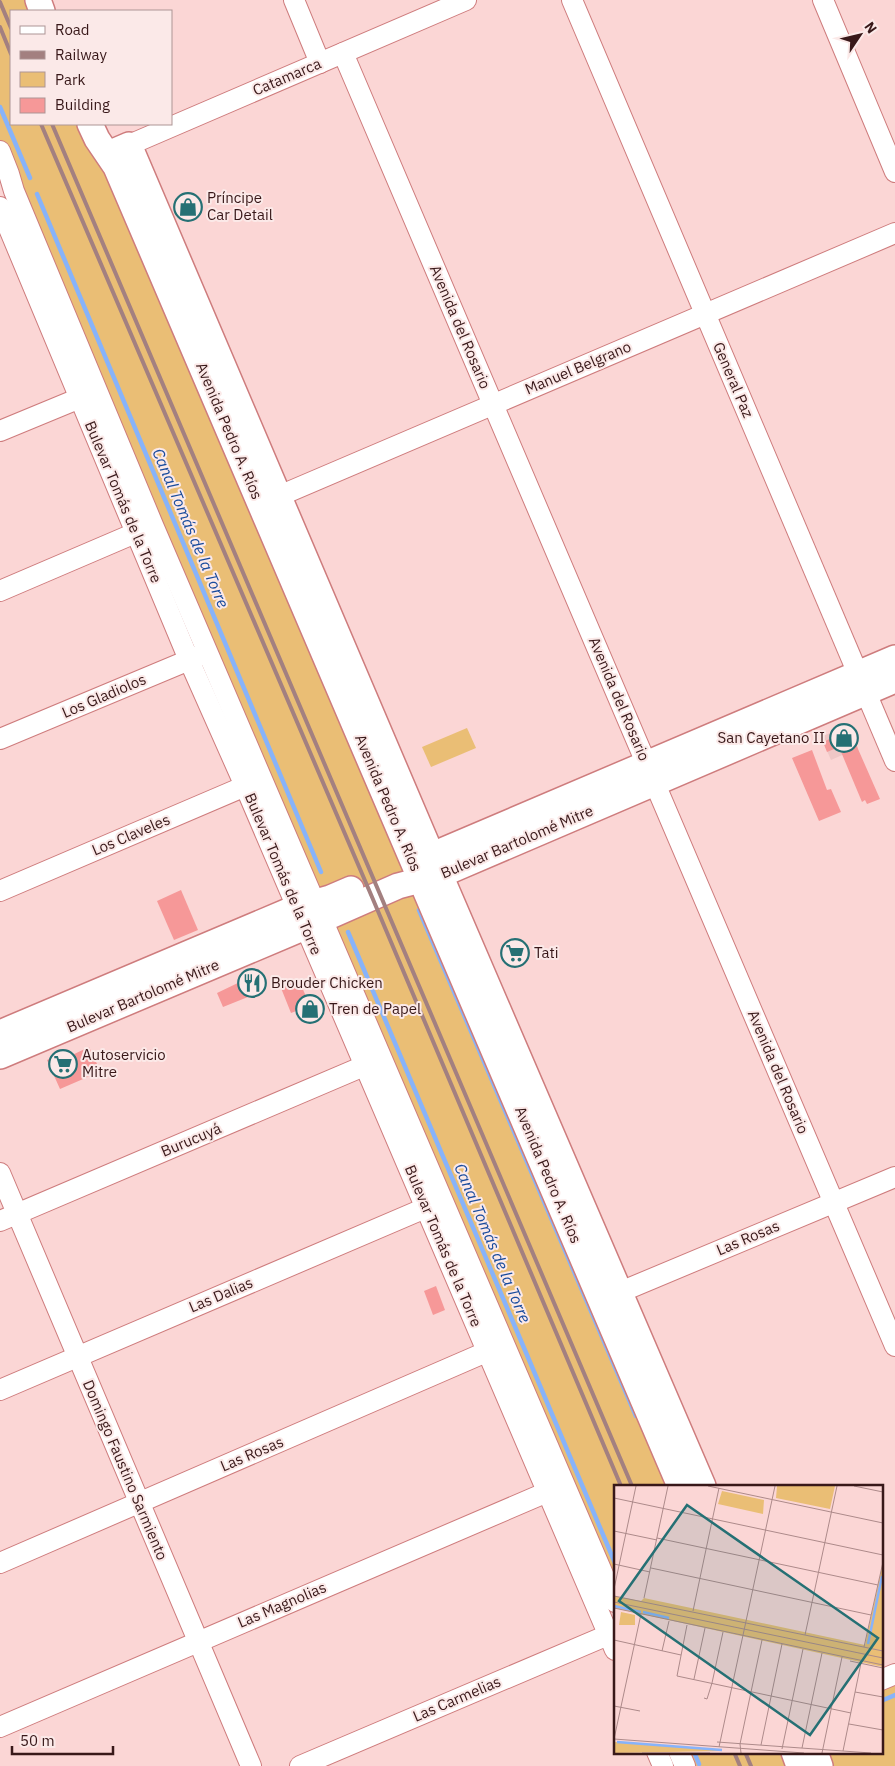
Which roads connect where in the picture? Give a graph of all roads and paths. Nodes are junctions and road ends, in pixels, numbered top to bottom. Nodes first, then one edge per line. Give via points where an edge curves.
1 (294, 0) edge
2 (466, 0) edge
3 (572, 0) edge
4 (822, 0) edge
5 (343, 53) junction
6 (320, 63) junction
7 (90, 125) edge
8 (118, 149) junction
9 (0, 150) edge
10 (895, 172) edge
11 (6, 189) edge
12 (0, 207) edge
13 (895, 233) edge
14 (705, 314) junction
15 (88, 395) junction
16 (493, 405) junction
17 (0, 431) edge
18 (270, 500) junction
19 (144, 529) junction
20 (0, 591) edge
21 (198, 656) junction
22 (895, 658) edge
23 (895, 680) edge
24 (862, 683) junction
25 (0, 739) edge
26 (895, 761) edge
27 (651, 774) junction
28 (253, 782) junction
29 (427, 869) junction
30 (0, 891) edge
31 (310, 914) junction
32 (0, 1033) edge
33 (0, 1056) edge
34 (373, 1062) junction
35 (0, 1173) edge
36 (895, 1177) edge
37 (834, 1202) junction
38 (434, 1204) junction
39 (8, 1217) edge
40 (610, 1296) junction
41 (895, 1346) edge
42 (496, 1348) junction
43 (78, 1357) junction
44 (0, 1390) edge
45 (680, 1485) edge
46 (703, 1485) edge
47 (556, 1488) junction
48 (139, 1503) junction
49 (0, 1563) edge
50 (614, 1600) edge
51 (613, 1639) edge
52 (198, 1642) junction
53 (895, 1674) edge
54 (882, 1680) edge
55 (0, 1727) edge
56 (659, 1754) edge
57 (681, 1754) edge
58 (795, 1754) edge
59 (816, 1754) edge
60 (251, 1766) edge
61 (300, 1766) edge
62 (663, 1766) edge
63 (685, 1766) edge
64 (799, 1766) edge
65 (820, 1766) edge

1 - 6 street
2 - 5 street, Catamarca
3 - 14 street, General Paz
4 - 10 street
5 - 6 street, Catamarca
5 - 16 street, Avenida del Rosario
6 - 8 street, Catamarca
7 - 8 main road, Avenida Pedro A. Ríos via 97,139
8 - 18 main road, Avenida Pedro A. Ríos via 116,167
9 - 11 street, Bulevar Tomás de la Torre
11 - 15 street, Bulevar Tomás de la Torre
12 - 15 street, Bulevar Tomás de la Torre
13 - 14 street, Manuel Belgrano
14 - 16 street, Manuel Belgrano
14 - 24 street, General Paz
15 - 17 street
15 - 19 street, Bulevar Tomás de la Torre
16 - 18 street, Manuel Belgrano
16 - 27 street, Avenida del Rosario
18 - 29 main road, Avenida Pedro A. Ríos
19 - 20 street
19 - 21 street, Bulevar Tomás de la Torre
21 - 25 street, Los Gladiolos
21 - 28 street, Bulevar Tomás de la Torre
22 - 24 main road, Bulevar Bartolomé Mitre
23 - 24 main road, Bulevar Bartolomé Mitre
24 - 26 street, General Paz
24 - 27 main road, Bulevar Bartolomé Mitre
27 - 29 main road, Bulevar Bartolomé Mitre
27 - 37 street, Avenida del Rosario
28 - 30 street, Los Claveles
28 - 31 street, Bulevar Tomás de la Torre
29 - 31 main road, Bulevar Bartolomé Mitre via 330,898
29 - 40 main road, Avenida Pedro A. Ríos
31 - 32 main road, Bulevar Bartolomé Mitre
31 - 33 main road, Bulevar Bartolomé Mitre
31 - 34 street, Bulevar Tomás de la Torre
34 - 38 street, Bulevar Tomás de la Torre
34 - 39 street, Burucuyá
35 - 39 street, Domingo Faustino Sarmiento
36 - 37 street, Las Rosas
37 - 40 street, Las Rosas
37 - 41 street, Avenida del Rosario
38 - 42 street, Bulevar Tomás de la Torre
38 - 43 street, Las Dalias
39 - 43 street, Domingo Faustino Sarmiento
40 - 45 main road, Avenida Pedro A. Ríos
40 - 46 main road, Avenida Pedro A. Ríos
42 - 47 street, Bulevar Tomás de la Torre
42 - 48 street, Las Rosas
43 - 44 street, Las Dalias
43 - 48 street, Domingo Faustino Sarmiento
47 - 50 street, Bulevar Tomás de la Torre
47 - 51 street, Bulevar Tomás de la Torre
47 - 52 street, Las Magnolias
48 - 49 street, Las Rosas
48 - 52 street, Domingo Faustino Sarmiento
51 - 61 street, Las Carmelias
52 - 55 street, Las Magnolias
52 - 60 street, Domingo Faustino Sarmiento
53 - 54 street
56 - 62 street
57 - 63 street
58 - 64 main road
59 - 65 main road

